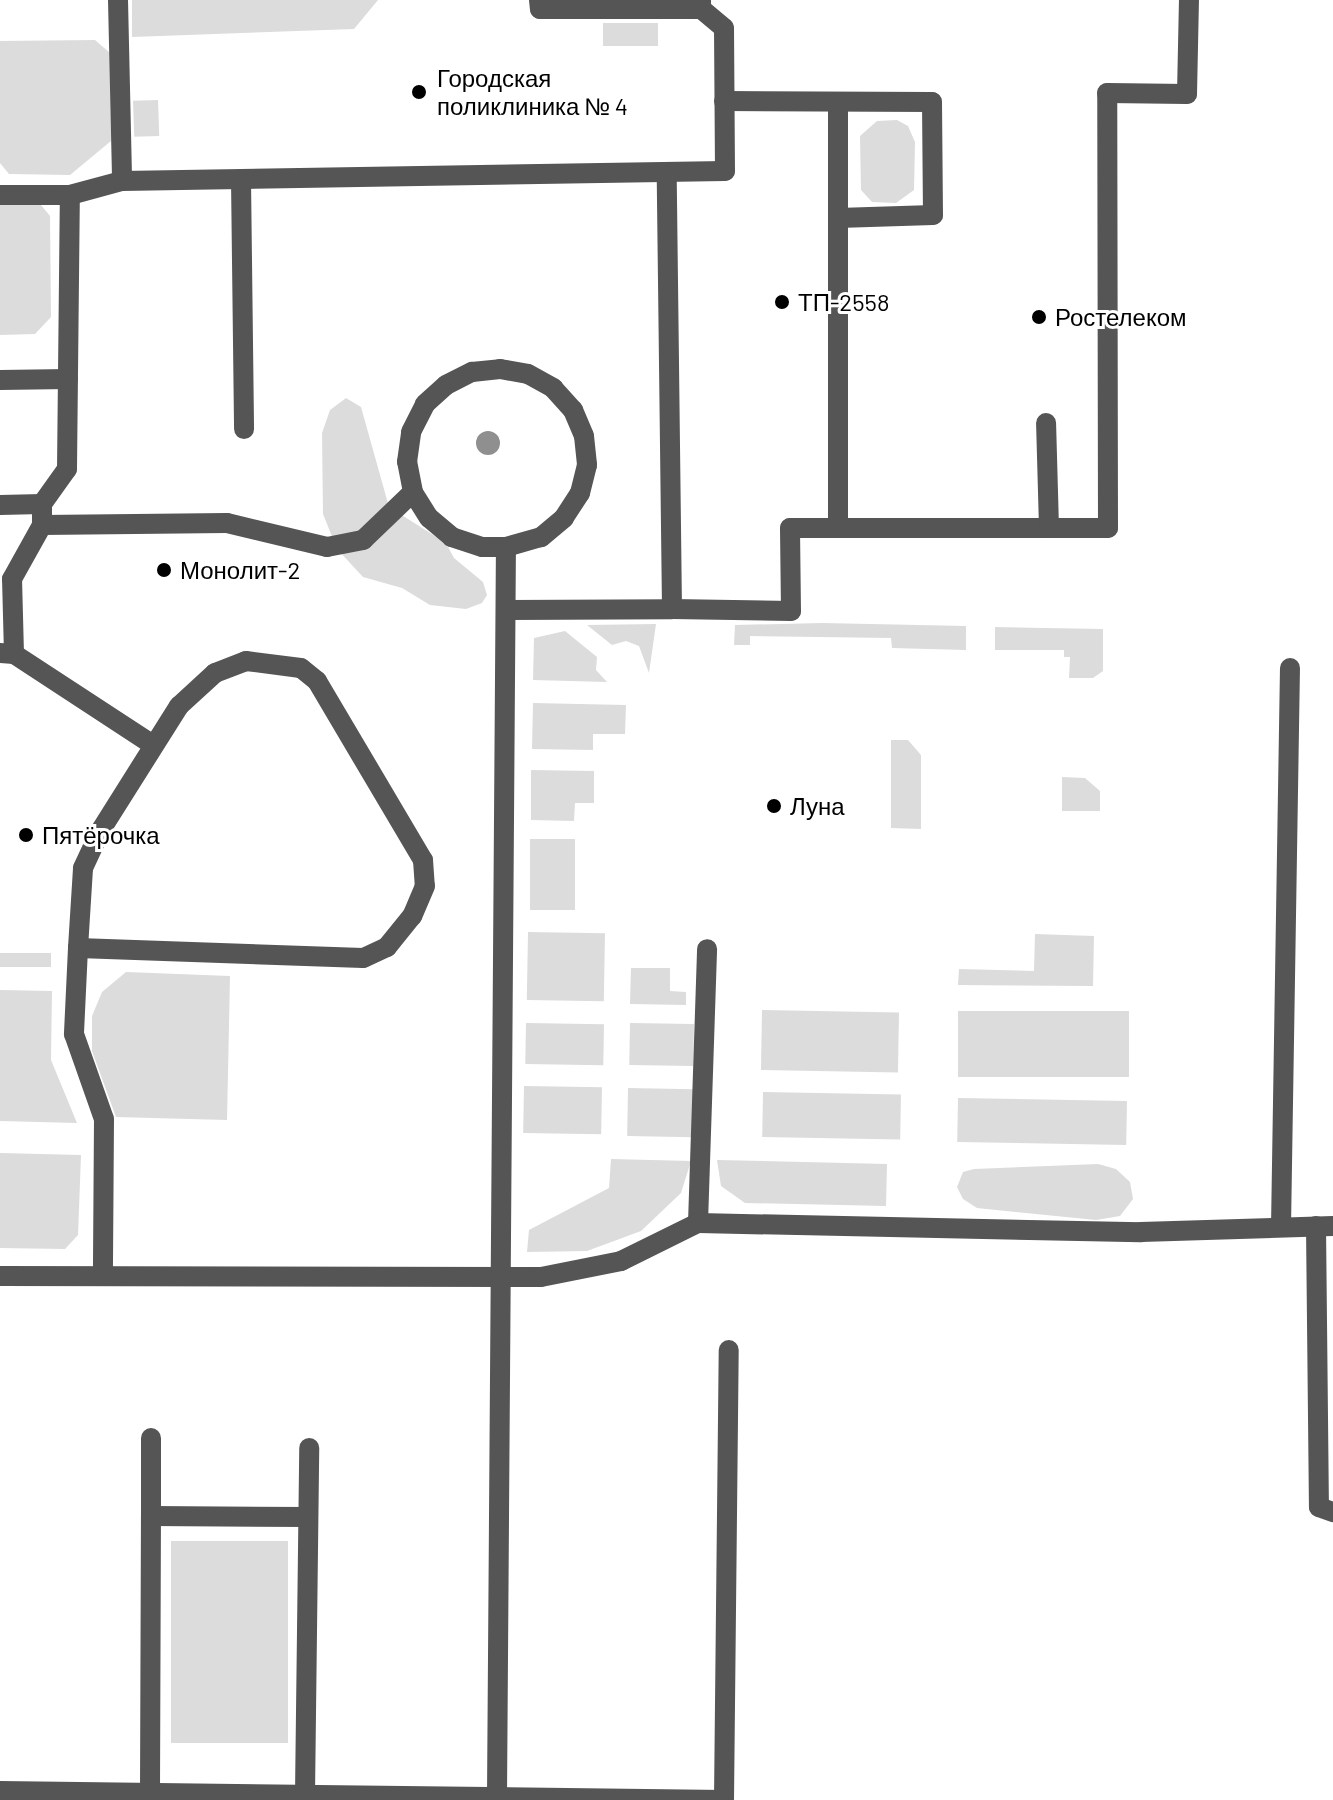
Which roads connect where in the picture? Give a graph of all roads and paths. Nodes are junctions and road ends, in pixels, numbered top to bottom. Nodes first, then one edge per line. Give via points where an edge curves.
1 (118, 0) edge
2 (539, 0) edge
3 (1189, 0) edge
4 (701, 4) edge
5 (724, 101) junction
6 (838, 102) junction
7 (667, 172) junction
8 (240, 179) junction
9 (122, 181) junction
10 (0, 195) edge
11 (70, 195) junction
12 (838, 218) junction
13 (68, 379) junction
14 (0, 380) edge
15 (1046, 423) dead end
16 (244, 429) dead end
17 (413, 492) junction
18 (42, 504) junction
19 (0, 505) edge
20 (42, 525) junction
21 (838, 528) junction
22 (1049, 528) junction
23 (506, 547) junction
24 (672, 609) junction
25 (507, 610) junction
26 (7, 654) edge
27 (1290, 668) dead end
28 (153, 745) junction
29 (78, 948) junction
30 (707, 949) dead end
31 (698, 1223) junction
32 (1325, 1226) edge
33 (1281, 1227) junction
34 (0, 1276) edge
35 (103, 1276) junction
36 (500, 1279) junction
37 (729, 1350) dead end
38 (151, 1438) dead end
39 (309, 1448) dead end
40 (1333, 1512) edge
41 (151, 1516) junction
42 (308, 1517) junction
43 (0, 1791) edge
44 (150, 1793) junction
45 (305, 1795) junction
46 (497, 1797) junction
47 (620, 1799) edge
48 (724, 1800) edge

1 - 9 lane
2 - 4 lane via 540,9
3 - 22 lane via 1187,94 1107,93 1108,528
4 - 5 lane via 724,28
5 - 6 lane
5 - 7 lane via 725,171
6 - 12 lane
6 - 12 lane via 932,102 933,187 933,215
7 - 8 lane
7 - 24 lane
8 - 9 lane
8 - 16 lane
9 - 11 lane
10 - 11 lane
11 - 13 lane
12 - 21 lane
13 - 14 lane
13 - 18 lane via 67,469
15 - 22 lane
17 - 20 lane via 363,540 327,547 227,523
17 - 23 lane via 429,518 452,537 482,547
17 - 23 lane via 407,462 411,432 425,404 446,385 472,372 500,369 528,374 553,388 573,410 584,436 587,465 580,493 564,518 541,537
18 - 19 lane
18 - 20 lane
20 - 26 lane via 12,579
21 - 22 lane
21 - 24 lane via 790,528 791,611
23 - 25 lane
24 - 25 lane
25 - 36 lane
26 - 28 lane
27 - 33 lane
28 - 29 lane via 83,868
28 - 29 lane via 179,706 215,673 246,661 301,668 330,698 423,860 425,886 412,916 387,947 363,958
29 - 35 lane via 74,1034 104,1119
30 - 31 lane
31 - 33 lane via 1141,1232
31 - 36 lane via 609,1265
32 - 33 lane
32 - 40 lane via 1319,1507
34 - 35 lane
35 - 36 lane
36 - 46 lane
37 - 48 lane
38 - 41 lane
39 - 42 lane
41 - 42 lane
41 - 44 lane
42 - 45 lane
43 - 44 lane
44 - 45 lane
45 - 46 lane
46 - 47 lane
47 - 48 lane

